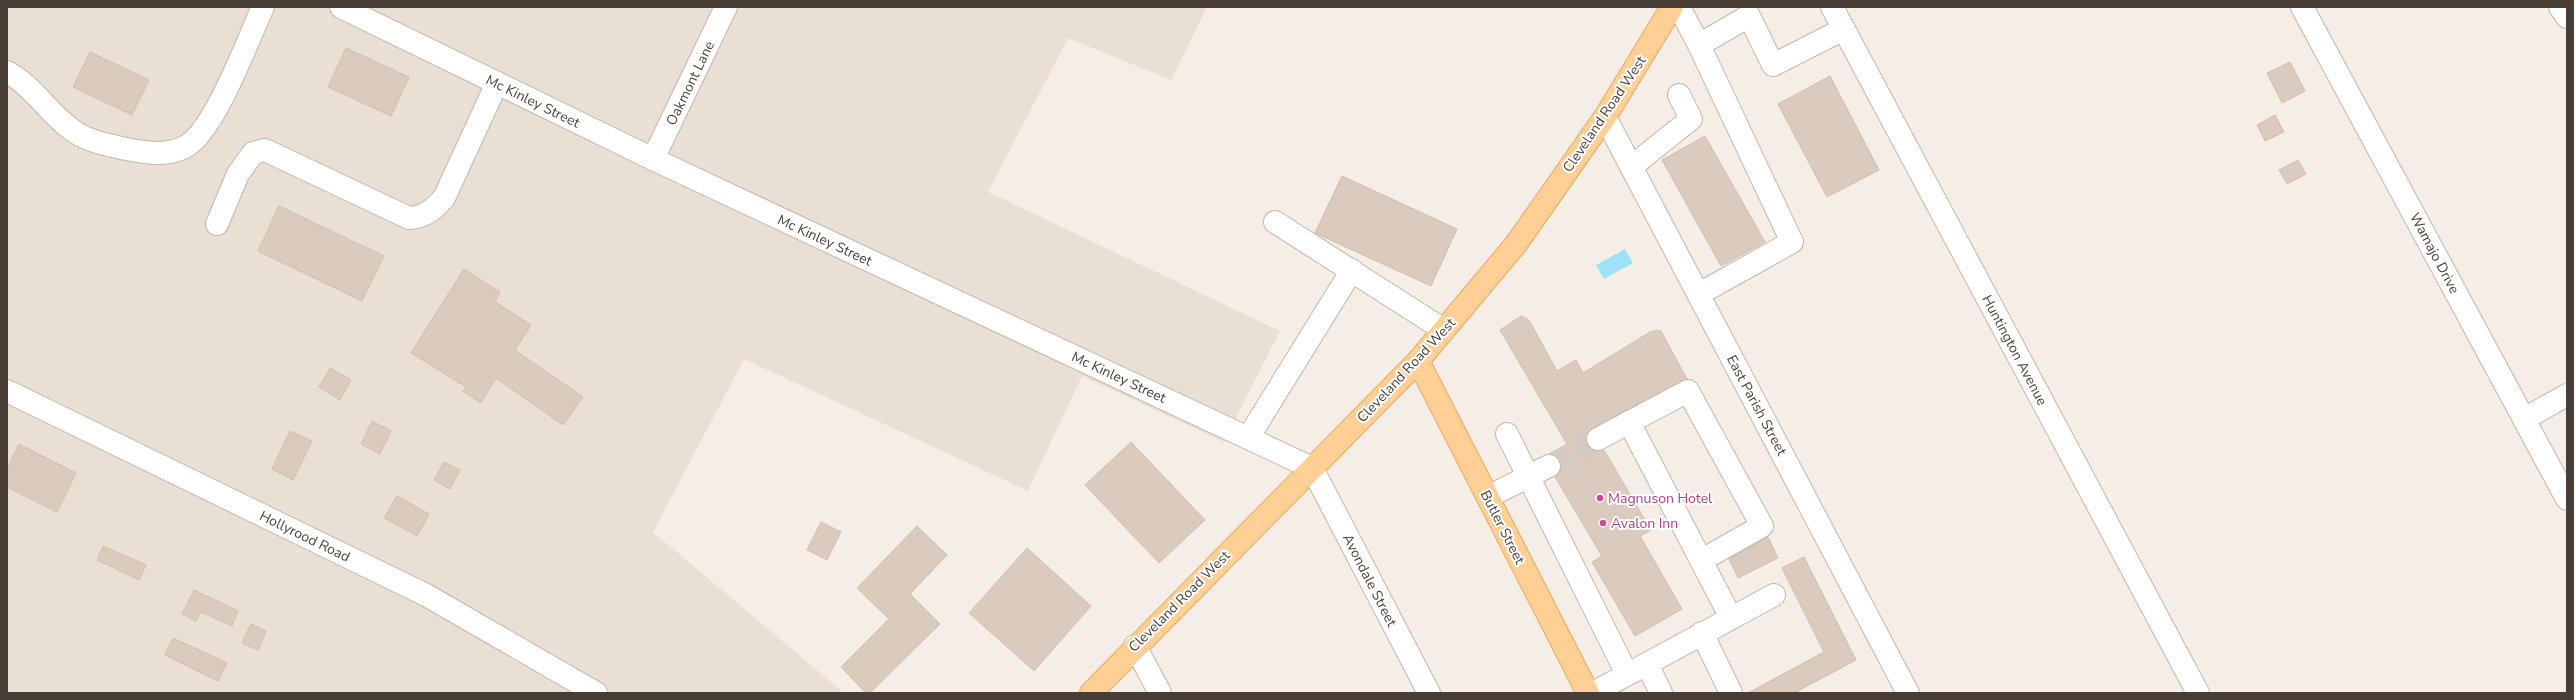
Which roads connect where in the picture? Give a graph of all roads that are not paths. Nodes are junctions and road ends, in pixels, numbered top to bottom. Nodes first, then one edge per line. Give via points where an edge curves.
1 (262, 7) edge
2 (341, 7) edge
3 (726, 7) edge
4 (1672, 7) edge
5 (1679, 7) edge
6 (1832, 7) edge
7 (2302, 7) edge
8 (2560, 7) edge
9 (1756, 11) edge
10 (2567, 17) edge
11 (1844, 29) junction
12 (1699, 45) junction
13 (7, 72) edge
14 (497, 83) junction
15 (1679, 95) dead end
16 (1605, 117) junction
17 (653, 159) junction
18 (1631, 167) junction
19 (1275, 222) dead end
20 (217, 224) dead end
21 (1352, 270) junction
22 (1699, 294) junction
23 (1444, 330) junction
24 (1418, 361) junction
25 (7, 391) edge
26 (2567, 395) edge
27 (2524, 419) junction
28 (1629, 422) junction
29 (1506, 434) dead end
30 (1248, 438) junction
31 (1598, 439) tunnel mouth
32 (1549, 466) tunnel mouth
33 (1312, 468) junction
34 (1529, 476) junction
35 (1488, 498) junction
36 (2567, 499) edge
37 (1702, 560) junction
38 (1774, 595) dead end
39 (1730, 618) junction
40 (1702, 633) junction
41 (1135, 646) junction
42 (1647, 664) junction
43 (1627, 674) junction
44 (596, 693) edge
45 (1091, 693) edge
46 (1160, 693) edge
47 (1429, 693) edge
48 (1588, 693) edge
49 (1593, 693) edge
50 (1661, 693) edge
51 (1731, 693) edge
52 (1908, 693) edge
53 (2198, 693) edge

1 - 13 street via 230,81 206,127 188,145 170,153 146,153 88,140 55,117 25,84
2 - 14 street, Mc Kinley Street
3 - 17 street, Oakmont Lane
4 - 16 main road, Cleveland Road West
5 - 12 street
6 - 11 street, Huntington Avenue
7 - 27 street, Wamajo Drive
8 - 10 street
9 - 11 street via 1773,65
9 - 12 street
11 - 53 street, Huntington Avenue
12 - 22 street via 1792,242
14 - 17 street, Mc Kinley Street
14 - 20 street via 444,198 433,210 420,217 409,218 265,150 253,153 238,174
15 - 18 street via 1691,119
16 - 18 street, East Parish Street
16 - 23 main road, Cleveland Road West via 1516,244
17 - 30 street, Mc Kinley Street
18 - 22 street, East Parish Street
19 - 21 street
21 - 23 street
21 - 30 street
22 - 52 street, East Parish Street
23 - 24 main road, Cleveland Road West
24 - 33 main road, Cleveland Road West
24 - 35 main road, Butler Street
25 - 44 street, Hollyrood Road via 426,595
26 - 27 street
27 - 36 street, Wamajo Drive
28 - 31 street
28 - 37 street
28 - 37 street via 1688,391 1762,526
29 - 34 street
30 - 33 street, Mc Kinley Street
32 - 34 street
33 - 41 main road, Cleveland Road West
33 - 47 street, Avondale Street
34 - 35 street
34 - 43 street
35 - 48 main road, Butler Street
37 - 39 street
38 - 39 street
39 - 40 street
40 - 42 street
40 - 51 street
41 - 45 main road, Cleveland Road West
41 - 46 street
42 - 43 street
42 - 50 street
43 - 49 street

